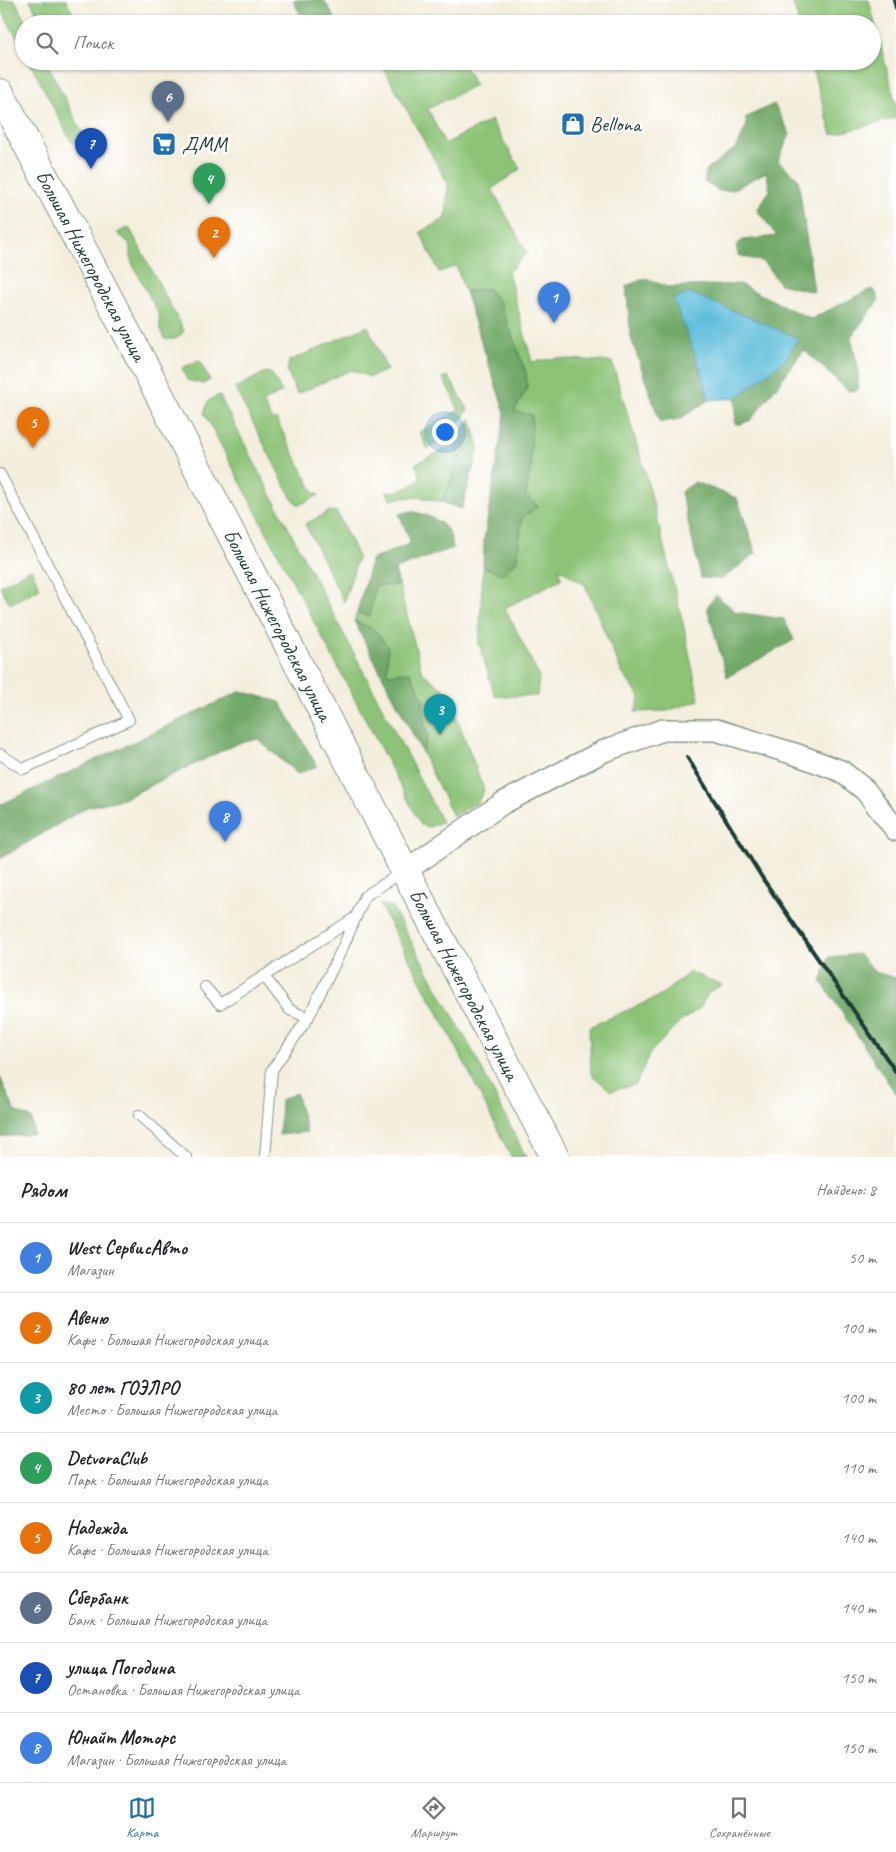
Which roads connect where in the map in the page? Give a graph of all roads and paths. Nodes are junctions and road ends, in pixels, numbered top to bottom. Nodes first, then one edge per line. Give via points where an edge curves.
1 (0, 94) edge
2 (0, 474) edge
3 (0, 754) edge
4 (896, 830) edge
5 (405, 871) junction
6 (356, 916) junction
7 (264, 976) junction
8 (205, 987) dead end
9 (308, 1018) junction
10 (140, 1114) dead end
11 (186, 1157) edge
12 (265, 1157) edge
13 (554, 1157) edge

1 - 5 main road, Большая Нижегородская улица
2 - 3 lane via 129,720 23,770
4 - 5 street via 865,790 841,771 716,730 663,730 604,751 503,803
5 - 6 lane via 365,896
5 - 13 main road, Большая Нижегородская улица
6 - 7 lane
6 - 9 lane
7 - 8 lane via 220,1004
7 - 9 lane via 290,1010
9 - 12 lane via 272,1070
10 - 11 lane

